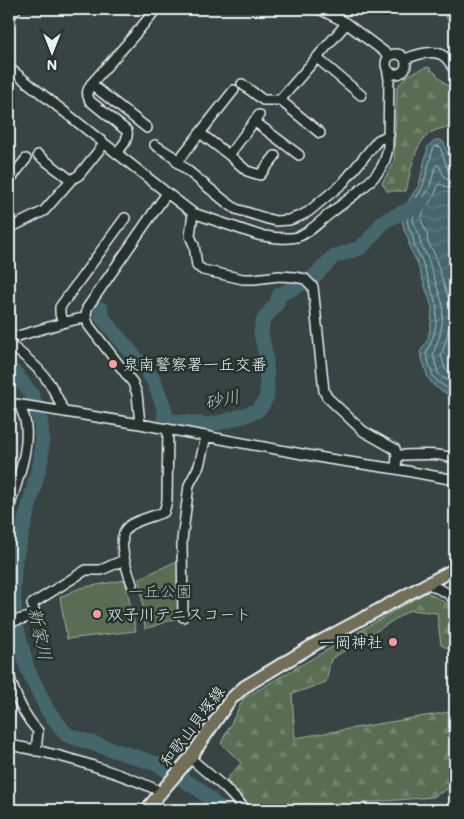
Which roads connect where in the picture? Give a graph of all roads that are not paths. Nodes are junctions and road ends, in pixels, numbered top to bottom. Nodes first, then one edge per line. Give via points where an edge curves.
1 (16, 9) edge
2 (156, 9) edge
3 (319, 9) edge
4 (9, 18) edge
5 (346, 24) junction
6 (390, 56) junction
7 (317, 58) junction
8 (405, 58) junction
9 (9, 68) edge
10 (455, 71) edge
11 (17, 75) junction
12 (393, 76) junction
13 (9, 81) edge
14 (91, 84) junction
15 (242, 84) dead end
16 (234, 90) dead end
17 (361, 95) dead end
18 (280, 100) junction
19 (147, 128) dead end
20 (200, 132) junction
21 (320, 133) dead end
22 (389, 135) junction
23 (104, 144) junction
24 (155, 145) dead end
25 (116, 153) junction
26 (229, 154) junction
27 (38, 155) dead end
28 (299, 155) dead end
29 (275, 156) dead end
30 (26, 159) dead end
31 (177, 162) junction
32 (71, 180) junction
33 (9, 182) edge
34 (344, 183) junction
35 (167, 194) junction
36 (353, 195) junction
37 (193, 213) junction
38 (125, 218) dead end
39 (9, 222) edge
40 (86, 317) junction
41 (66, 322) junction
42 (9, 336) edge
43 (9, 344) edge
44 (9, 403) edge
45 (20, 405) junction
46 (64, 412) junction
47 (140, 424) junction
48 (168, 429) junction
49 (206, 436) junction
50 (397, 455) junction
51 (455, 459) edge
52 (396, 469) junction
53 (455, 480) edge
54 (9, 509) edge
55 (124, 560) junction
56 (455, 569) edge
57 (427, 583) junction
58 (132, 584) dead end
59 (455, 600) edge
60 (184, 617) dead end
61 (9, 622) edge
62 (9, 676) edge
63 (9, 745) edge
64 (36, 751) junction
65 (187, 761) junction
66 (162, 791) junction
67 (146, 810) edge
68 (246, 810) edge

1 - 4 street
2 - 14 street
3 - 5 street
5 - 6 street
5 - 7 street
6 - 8 street via 398,54
6 - 12 street via 386,63
7 - 17 street
7 - 18 street
8 - 10 street via 434,52 443,55
8 - 12 street via 406,67
9 - 11 street
11 - 13 street
11 - 23 street
12 - 22 street
14 - 19 street
14 - 25 street via 87,96 90,101 128,136
15 - 18 street via 263,100
16 - 20 street
18 - 21 street
20 - 26 street
20 - 31 street
22 - 34 street via 378,140
22 - 36 street via 384,164
23 - 25 street
23 - 32 street via 79,176
24 - 31 street
25 - 35 street
26 - 28 street via 256,118
26 - 29 street via 247,171 260,174
27 - 32 street
30 - 33 street
31 - 34 street via 236,208 276,221 289,220 308,212
32 - 39 street via 44,211 14,226
34 - 36 street
35 - 37 street
35 - 40 street via 88,308
36 - 37 street via 297,237 258,235
37 - 50 street via 190,236 197,266 203,270 243,279 279,276 308,282 312,287 324,391 363,431 395,449
38 - 41 street via 60,307 60,316
40 - 41 street
40 - 47 street via 89,326 133,383
41 - 42 street
43 - 46 street via 46,378
44 - 45 street
45 - 46 street
45 - 54 street via 25,420 25,448
46 - 47 street
47 - 48 street
48 - 49 street
48 - 55 street via 164,512 129,525 122,535
49 - 52 street
49 - 60 street via 199,466 189,485 182,540
50 - 51 street via 435,454
50 - 52 street
52 - 53 street
55 - 58 street
55 - 61 street via 101,570 86,570 32,604 34,616
56 - 57 main road, 和歌山貝塚線
57 - 59 street
57 - 65 main road, 和歌山貝塚線 via 244,687 230,700
62 - 64 street via 24,711 38,731
63 - 64 street
64 - 66 street via 103,769
65 - 66 main road, 和歌山貝塚線
65 - 68 street via 224,787
66 - 67 main road, 和歌山貝塚線

